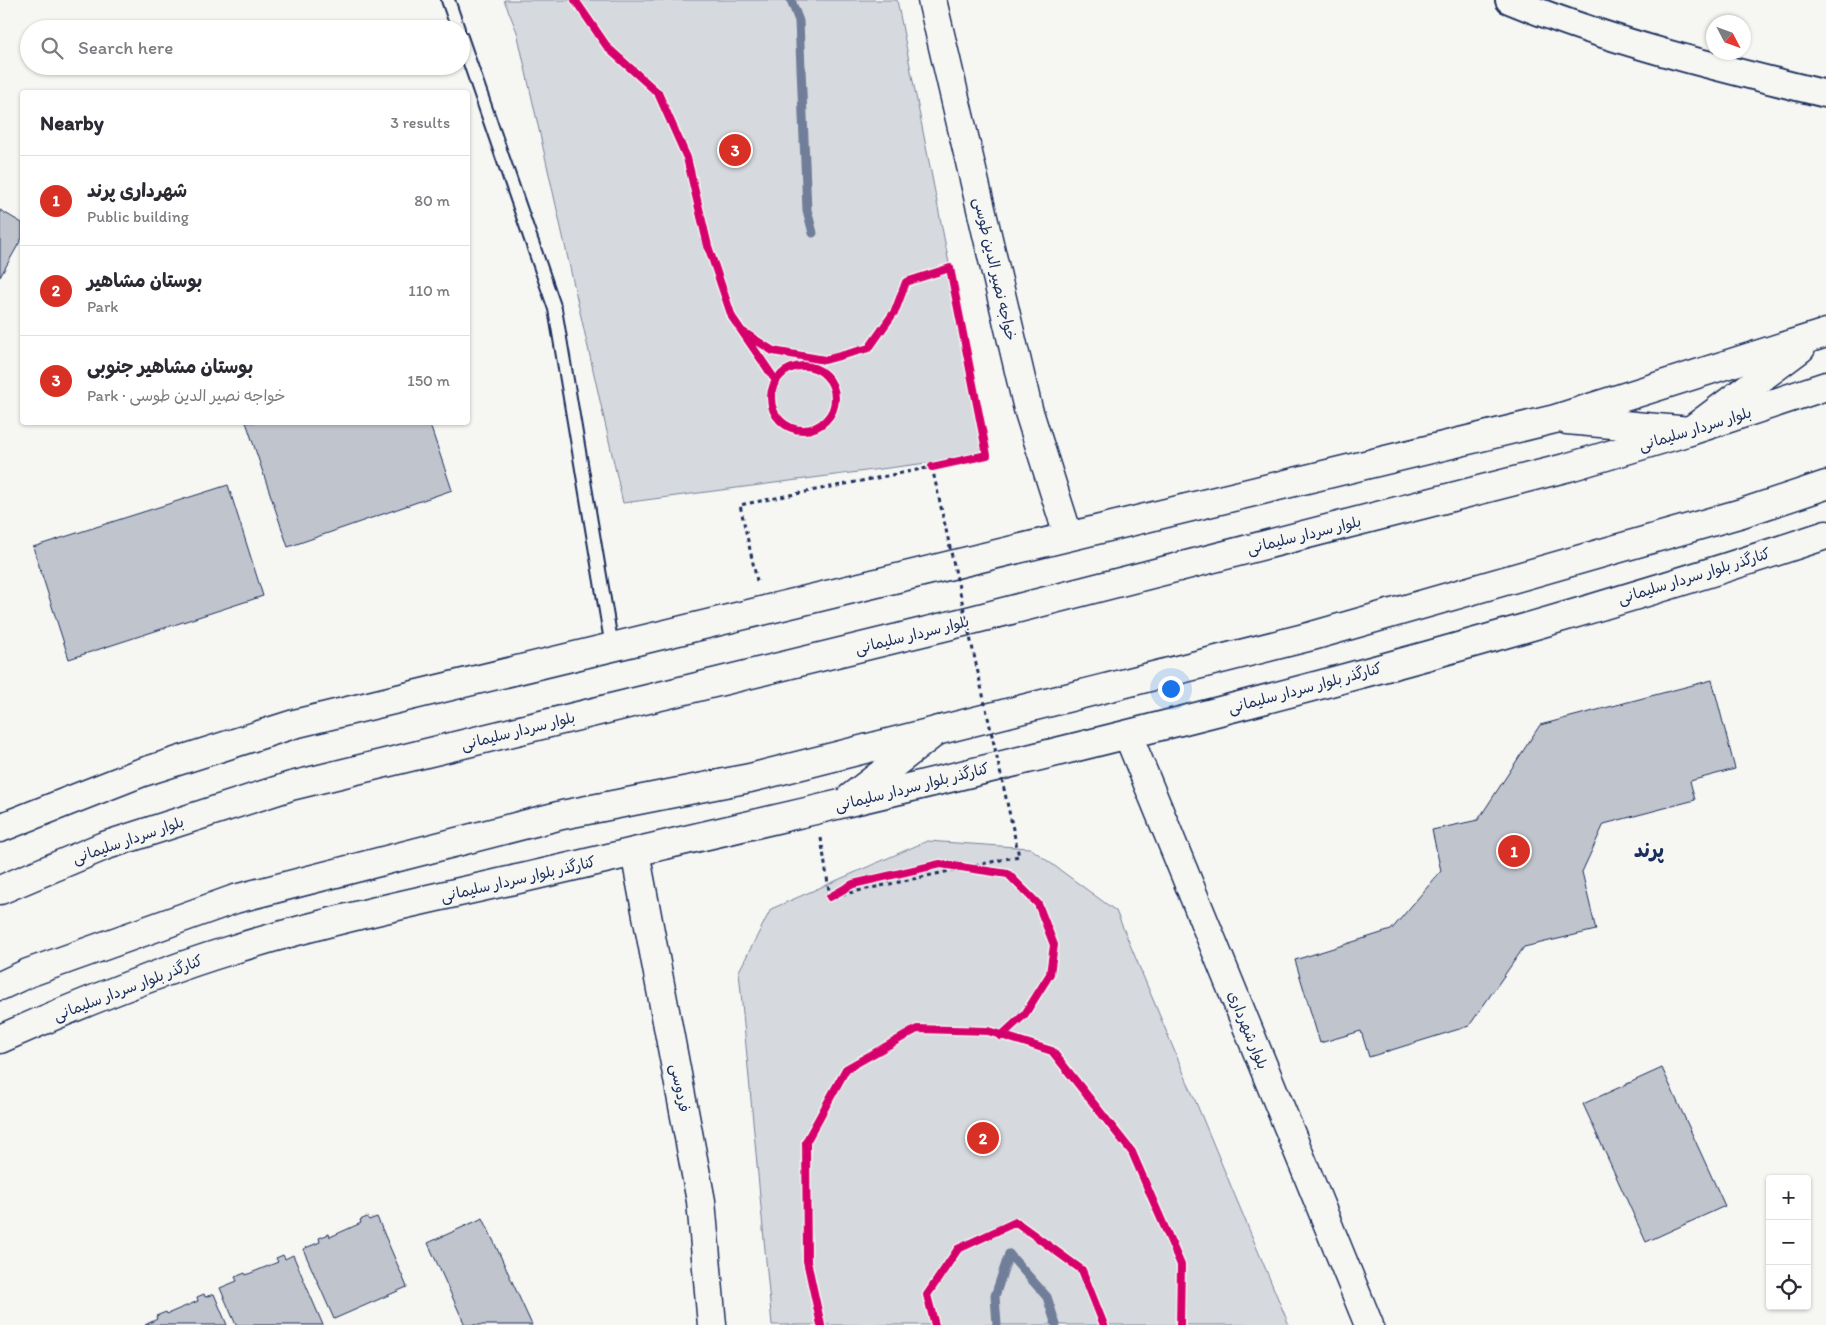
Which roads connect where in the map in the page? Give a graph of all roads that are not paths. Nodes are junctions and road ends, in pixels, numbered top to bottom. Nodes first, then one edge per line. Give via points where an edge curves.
1 (448, 0) edge
2 (932, 0) edge
3 (1509, 0) edge
4 (455, 20) edge
5 (470, 63) edge
6 (1826, 94) edge
7 (1821, 335) edge
8 (1826, 386) edge
9 (1555, 419) junction
10 (1690, 432) junction
11 (1826, 485) edge
12 (1068, 535) junction
13 (1826, 535) edge
14 (612, 647) junction
15 (938, 730) junction
16 (1128, 735) junction
17 (843, 803) junction
18 (0, 828) edge
19 (635, 852) junction
20 (0, 890) edge
21 (0, 986) edge
22 (0, 1039) edge
23 (712, 1325) edge
24 (1369, 1325) edge

1 - 4 lane
2 - 12 street, خواجه نصیر الدین طوسی via 1028,409
3 - 6 street via 1559,20 1708,66
5 - 14 lane via 555,309
7 - 9 street
7 - 10 street
8 - 10 street, بلوار سردار سلیمانی
9 - 10 street
9 - 12 street
10 - 20 street, بلوار سردار سلیمانی via 1568,467 972,620 291,786 104,846
11 - 15 street via 1742,513 1312,636
12 - 14 street
13 - 16 street, کنارگذر بلوار سردار سلیمانی via 1436,654
14 - 18 street via 294,724 140,773
15 - 17 street
15 - 21 street via 750,778 562,815 235,899
16 - 17 street, کنارگذر بلوار سردار سلیمانی
16 - 24 street, بلوار شهرداری
17 - 19 street, کنارگذر بلوار سردار سلیمانی
19 - 22 street, کنارگذر بلوار سردار سلیمانی via 356,914 227,951 88,1000
19 - 23 street, فردوسی via 701,1201

